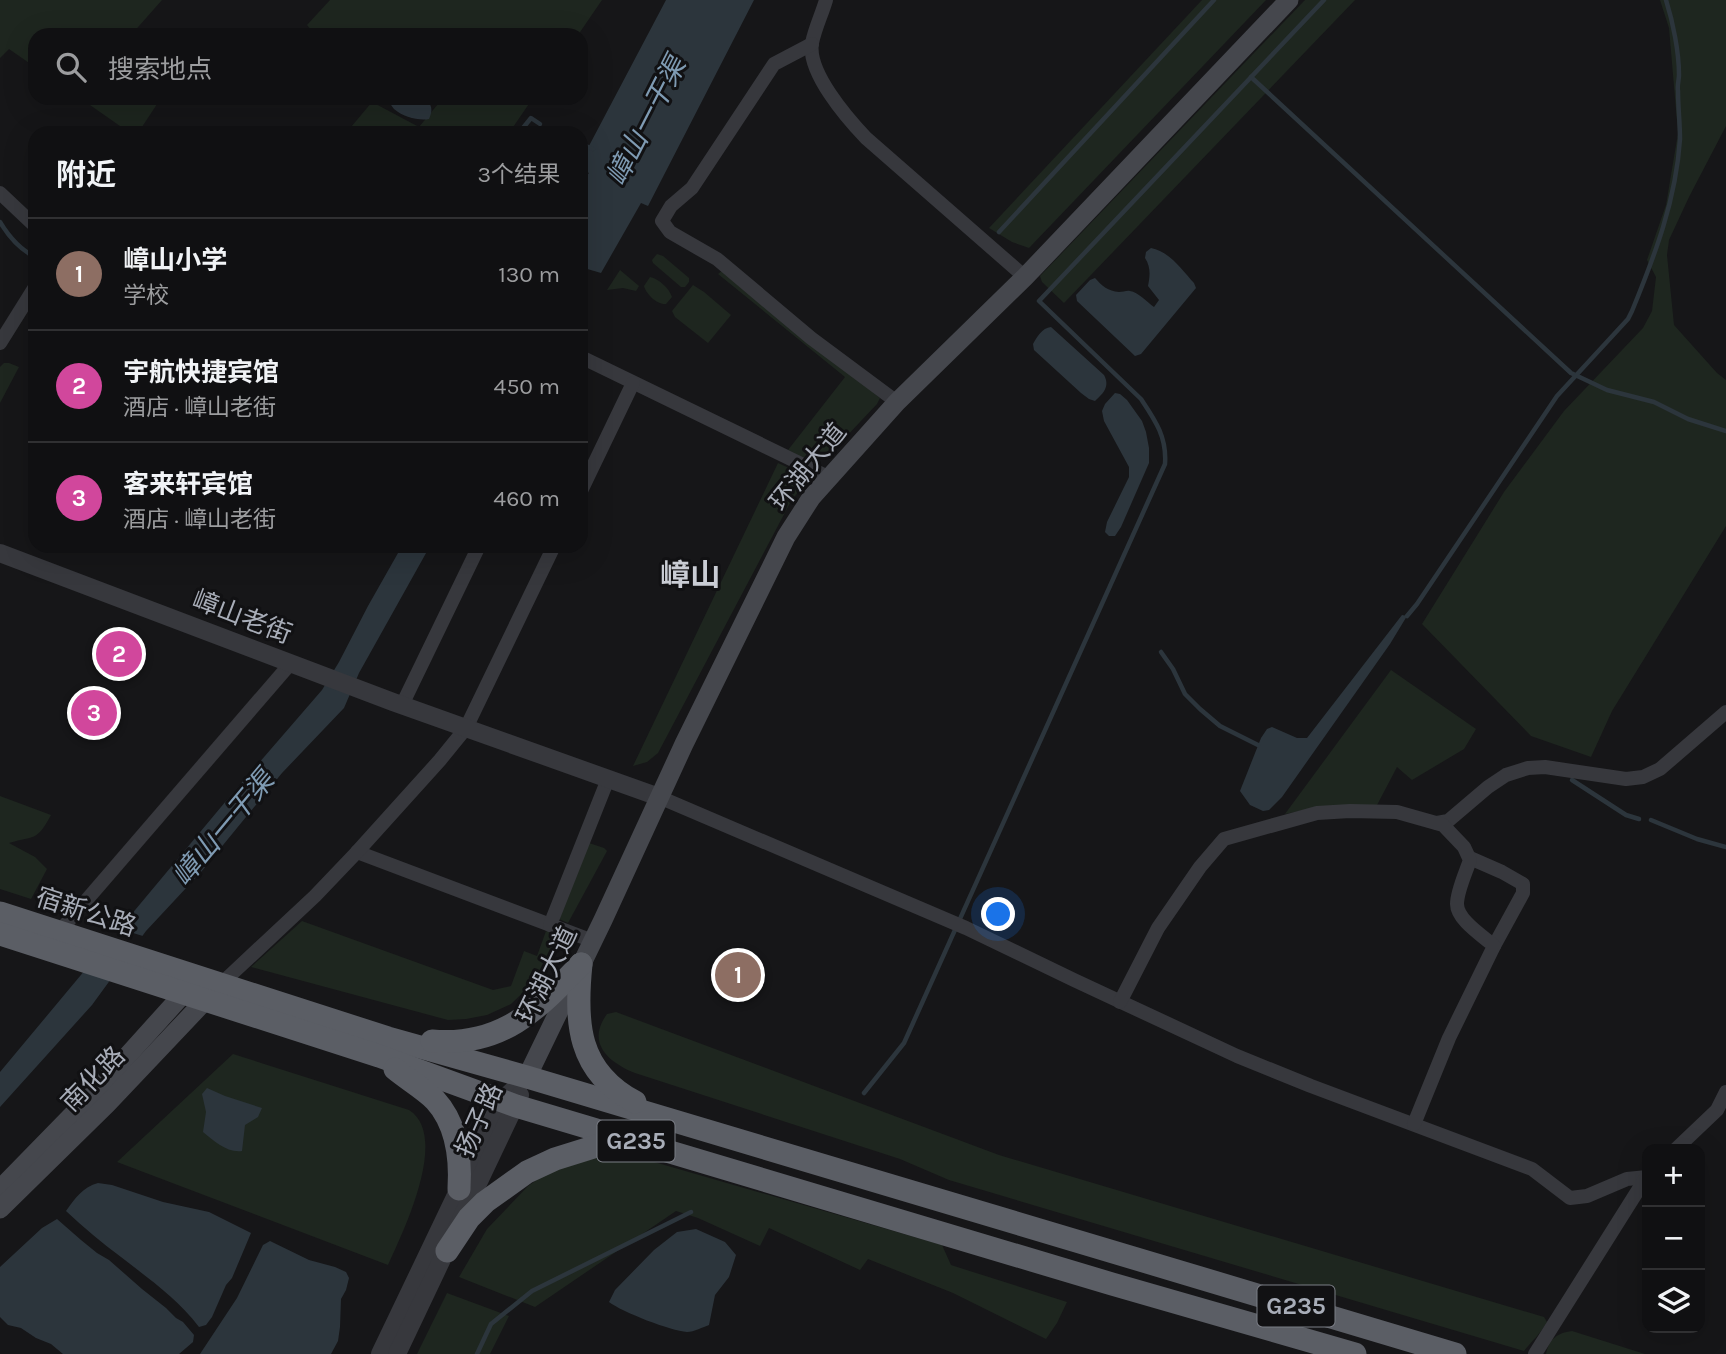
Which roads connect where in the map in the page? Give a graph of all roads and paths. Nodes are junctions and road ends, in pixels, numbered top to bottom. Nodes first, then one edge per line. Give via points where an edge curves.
1 (827, 0) edge
2 (1289, 0) edge
3 (812, 44) junction
4 (0, 193) edge
5 (28, 219) edge
6 (1025, 277) junction
7 (28, 298) edge
8 (0, 343) edge
9 (588, 360) edge
10 (633, 383) junction
11 (898, 402) junction
12 (588, 476) edge
13 (828, 477) junction
14 (0, 553) edge
15 (475, 553) edge
16 (551, 553) edge
17 (298, 666) junction
18 (398, 703) junction
19 (1726, 712) edge
20 (466, 728) junction
21 (608, 779) junction
22 (659, 797) junction
23 (1437, 823) junction
24 (357, 852) junction
25 (1470, 858) junction
26 (0, 913) edge
27 (550, 925) junction
28 (0, 934) edge
29 (56, 941) junction
30 (593, 941) junction
31 (1494, 946) junction
32 (581, 964) junction
33 (203, 988) junction
34 (1120, 1002) junction
35 (384, 1047) junction
36 (527, 1077) junction
37 (1726, 1091) edge
38 (509, 1103) junction
39 (668, 1121) junction
40 (1414, 1124) junction
41 (1681, 1144) edge
42 (657, 1147) junction
43 (1642, 1178) edge
44 (1642, 1185) edge
45 (459, 1188) junction
46 (0, 1189) edge
47 (0, 1209) edge
48 (447, 1251) junction
49 (1137, 1259) junction
50 (1127, 1288) junction
51 (380, 1354) edge
52 (397, 1354) edge
53 (1355, 1354) edge
54 (1455, 1354) edge
55 (1535, 1354) edge

1 - 3 street
2 - 6 main road, 环湖大道
3 - 6 street via 818,71 848,119
3 - 11 street via 774,64 692,188 662,221 670,232 717,259 811,338
4 - 5 street
6 - 11 main road, 环湖大道
7 - 8 street
9 - 10 street
10 - 12 street
10 - 13 street
11 - 13 main road, 环湖大道
13 - 22 main road, 环湖大道 via 786,537
14 - 17 street, 嶂山老街
15 - 18 street
16 - 20 street
17 - 18 street, 嶂山老街
17 - 29 street
18 - 20 street, 嶂山老街
19 - 23 street via 1660,769 1643,777 1528,768 1506,775 1448,821
20 - 21 street, 嶂山老街
20 - 24 street
21 - 22 street, 嶂山老街
21 - 27 street
22 - 30 main road, 环湖大道
22 - 34 street via 947,919
23 - 25 street
23 - 34 street via 1397,813 1317,813 1224,839 1158,928
24 - 27 street
24 - 33 street via 315,896
25 - 31 street via 1457,904 1467,923
25 - 31 street via 1523,884 1523,893
26 - 29 highway, 宿新公路
27 - 30 street
28 - 29 highway, 宿新公路
29 - 33 highway, 宿新公路 / G235
30 - 32 main road, 环湖大道
31 - 40 street
32 - 35 highway via 536,1008 496,1032 469,1041
32 - 36 main road, 环湖大道
32 - 39 highway via 579,1021 591,1062 620,1095
33 - 35 highway, G235
33 - 46 main road, 南化路
33 - 47 main road, 南化路 via 107,1104
34 - 40 street via 1311,1086
35 - 36 highway, G235
35 - 38 highway, G235
35 - 45 highway via 444,1111 458,1149
36 - 38 street, 扬子路
36 - 39 highway, G235
37 - 41 street via 1717,1110
38 - 42 highway, G235
38 - 45 street, 扬子路
38 - 48 street, 扬子路
39 - 49 highway, G235
40 - 43 street via 1532,1169 1570,1198
42 - 48 highway via 603,1144 527,1172 485,1202
42 - 50 highway, G235
44 - 55 street
45 - 51 street, 扬子路
48 - 52 street, 扬子路
49 - 50 highway
49 - 54 highway, G235
50 - 53 highway, G235

